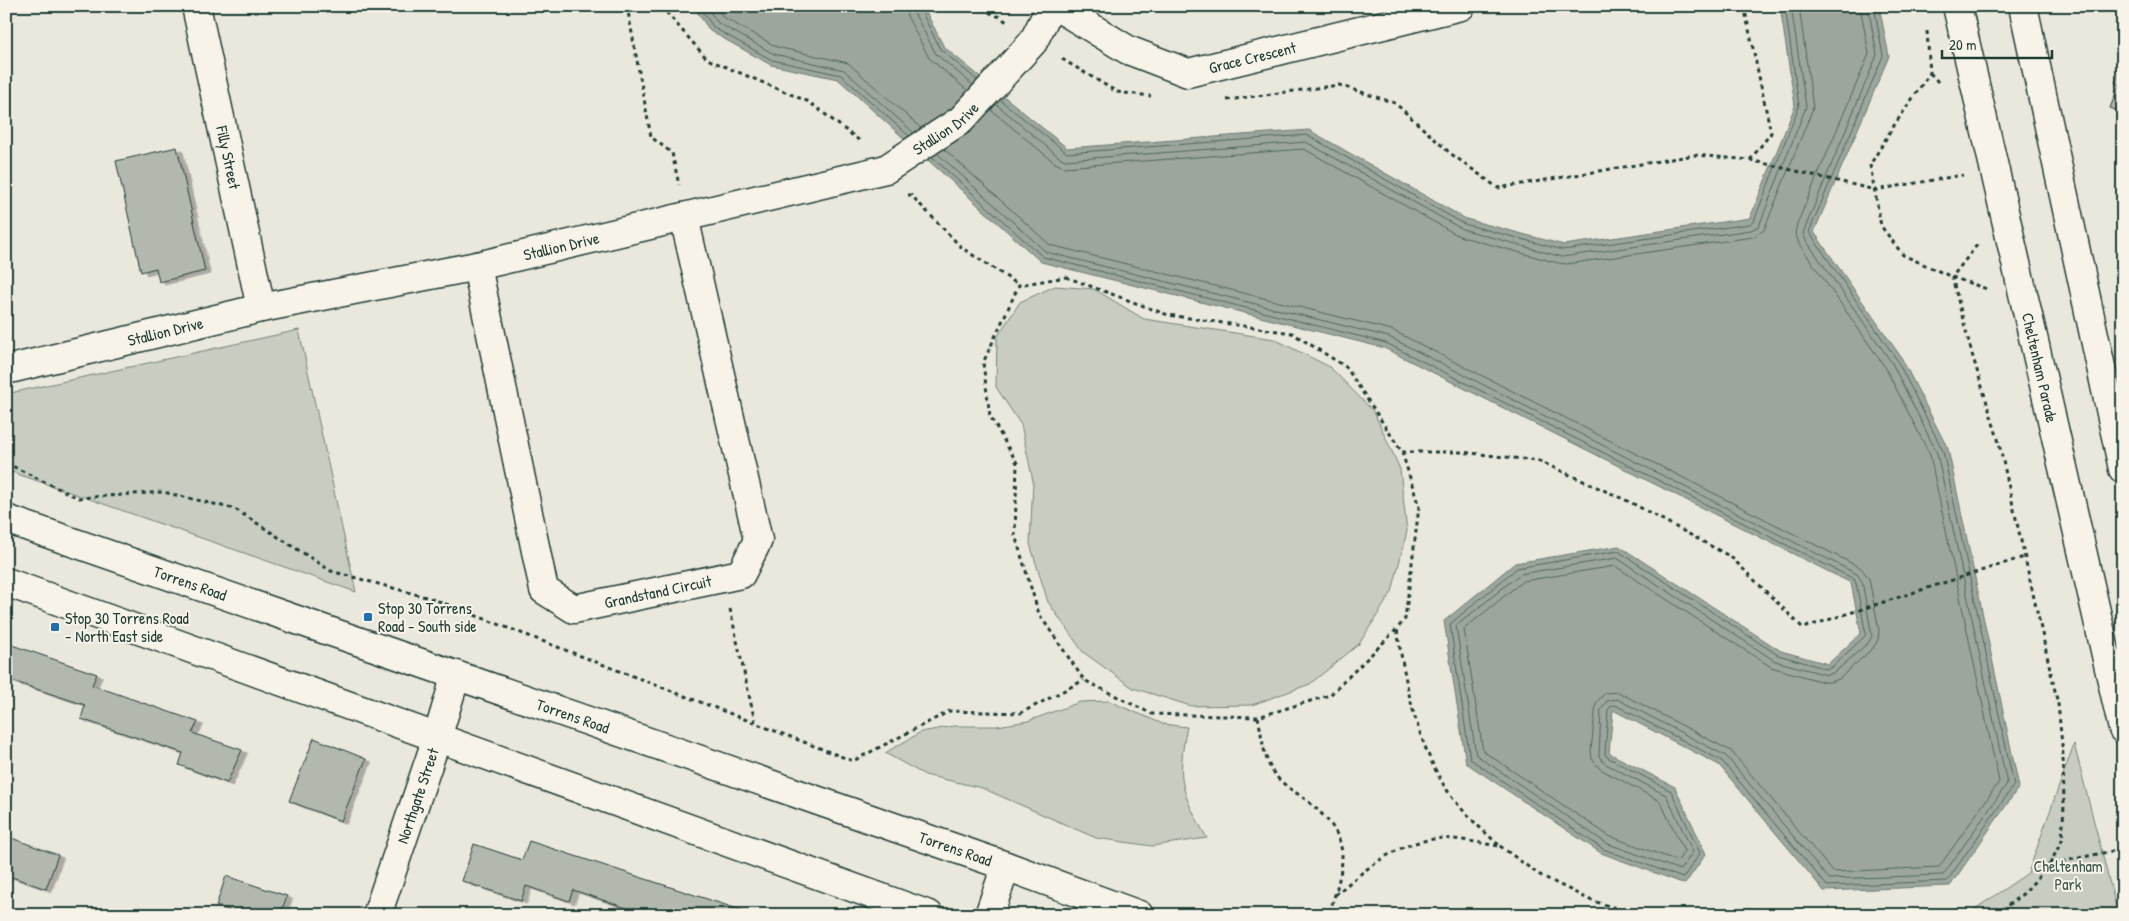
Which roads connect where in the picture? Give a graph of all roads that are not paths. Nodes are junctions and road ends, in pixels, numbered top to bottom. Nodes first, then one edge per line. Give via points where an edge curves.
1 (196, 6) edge
2 (1051, 6) edge
3 (1056, 6) edge
4 (1460, 6) edge
5 (1958, 6) edge
6 (2023, 6) edge
7 (682, 204) junction
8 (477, 266) junction
9 (261, 308) junction
10 (6, 370) edge
11 (2123, 469) edge
12 (6, 519) edge
13 (6, 582) edge
14 (456, 675) junction
15 (2123, 729) edge
16 (437, 738) junction
17 (1006, 866) junction
18 (377, 915) edge
19 (928, 915) edge
20 (989, 915) edge
21 (1139, 915) edge

1 - 9 main road, Filly Street
2 - 7 main road, Stallion Drive via 1033,42 961,120 881,170
3 - 4 main road, Grace Crescent via 1128,50 1188,73
5 - 15 main road, Cheltenham Parade
6 - 11 main road
7 - 8 main road, Stallion Drive
7 - 8 main road, Grandstand Circuit via 758,540 741,574 574,609 544,590
8 - 9 main road, Stallion Drive
9 - 10 main road, Stallion Drive
12 - 14 main road, Torrens Road
13 - 16 main road
14 - 16 main road, Northgate Street
14 - 17 main road, Torrens Road
16 - 18 main road, Northgate Street
16 - 19 main road
17 - 20 main road
17 - 21 main road, Torrens Road

